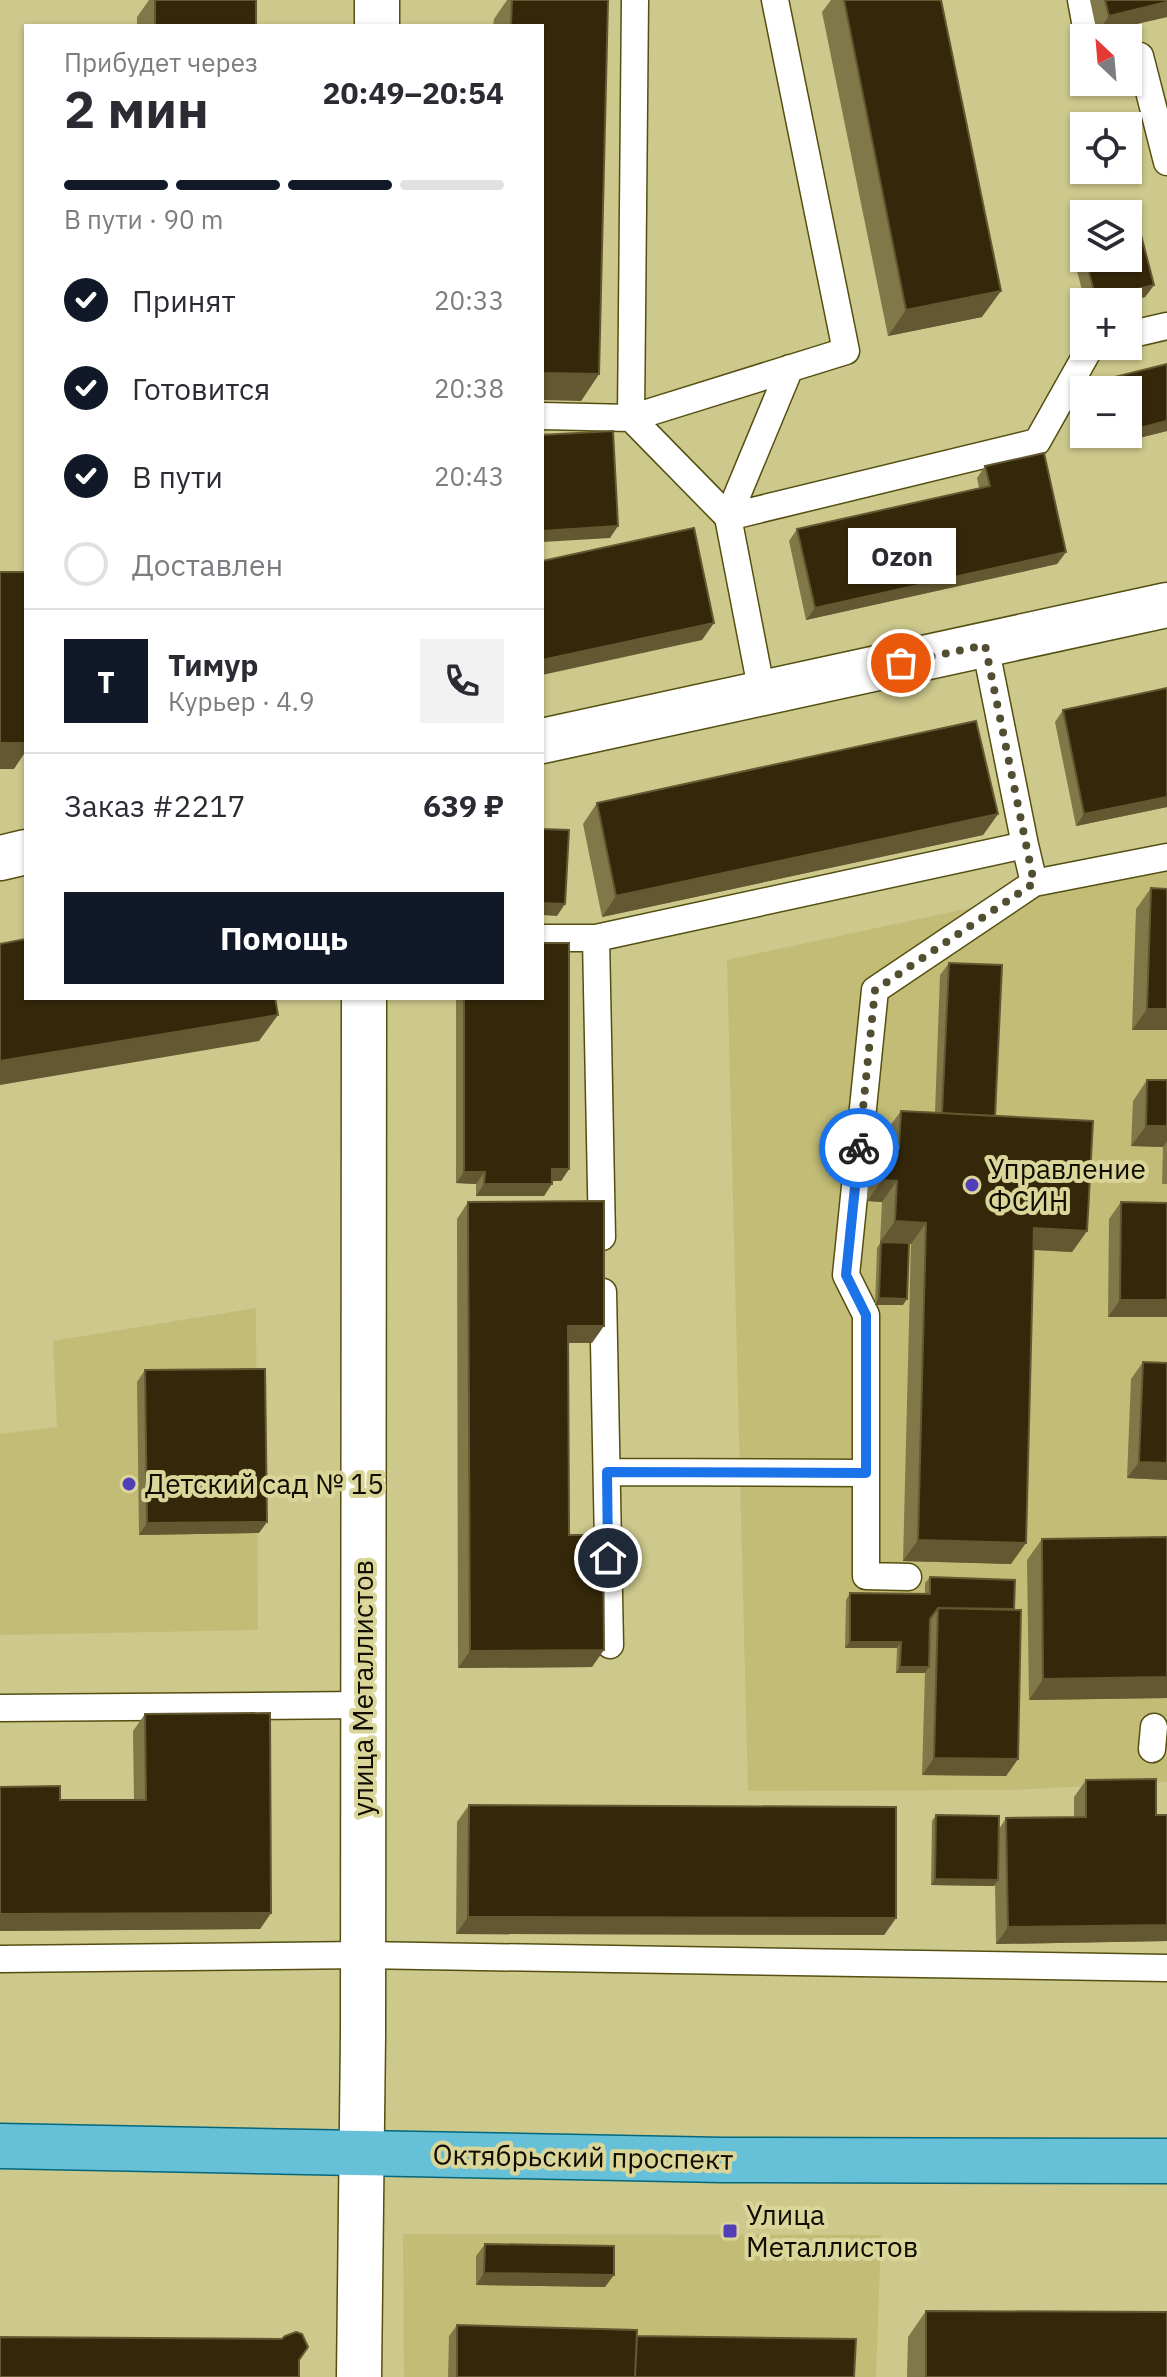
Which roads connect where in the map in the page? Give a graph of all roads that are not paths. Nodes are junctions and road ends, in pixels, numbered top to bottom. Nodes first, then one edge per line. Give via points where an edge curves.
1 (377, 0) edge
2 (635, 0) edge
3 (775, 0) edge
4 (1081, 0) edge
5 (377, 24) edge
6 (1085, 24) edge
7 (1142, 64) edge
8 (1167, 162) edge
9 (1167, 326) edge
10 (1142, 332) edge
11 (1083, 360) edge
12 (790, 368) junction
13 (544, 416) edge
14 (631, 418) junction
15 (728, 517) junction
16 (1167, 605) edge
17 (985, 645) junction
18 (762, 693) junction
19 (544, 741) edge
20 (1025, 845) junction
21 (24, 852) edge
22 (1167, 857) edge
23 (0, 858) edge
24 (1034, 883) junction
25 (544, 938) edge
26 (596, 938) junction
27 (364, 1000) edge
28 (607, 1472) junction
29 (866, 1473) junction
30 (908, 1577) dead end
31 (610, 1645) dead end
32 (363, 1705) junction
33 (0, 1708) edge
34 (361, 1955) junction
35 (0, 1959) edge
36 (1167, 1968) edge
37 (0, 2146) edge
38 (361, 2152) junction
39 (1167, 2161) edge
40 (359, 2377) edge

1 - 5 street
2 - 14 lane
3 - 12 lane via 846,351
4 - 6 lane
7 - 8 lane
9 - 10 lane
11 - 15 lane via 1037,442
12 - 14 lane
12 - 15 lane
13 - 14 lane
14 - 15 lane
15 - 18 lane
16 - 17 street
17 - 18 street
17 - 20 lane
18 - 19 street
20 - 24 lane
20 - 26 lane
21 - 23 street
22 - 24 lane
24 - 29 lane via 875,990 846,1275 866,1315
25 - 26 lane
26 - 28 lane
27 - 32 street, улица Металлистов
28 - 29 lane
28 - 31 lane
29 - 30 lane via 866,1576
32 - 33 lane
32 - 34 street, улица Металлистов
34 - 35 lane
34 - 36 lane
34 - 38 street, улица Металлистов
37 - 38 main road, Октябрьский проспект
38 - 39 main road, Октябрьский проспект
38 - 40 street, улица Металлистов

